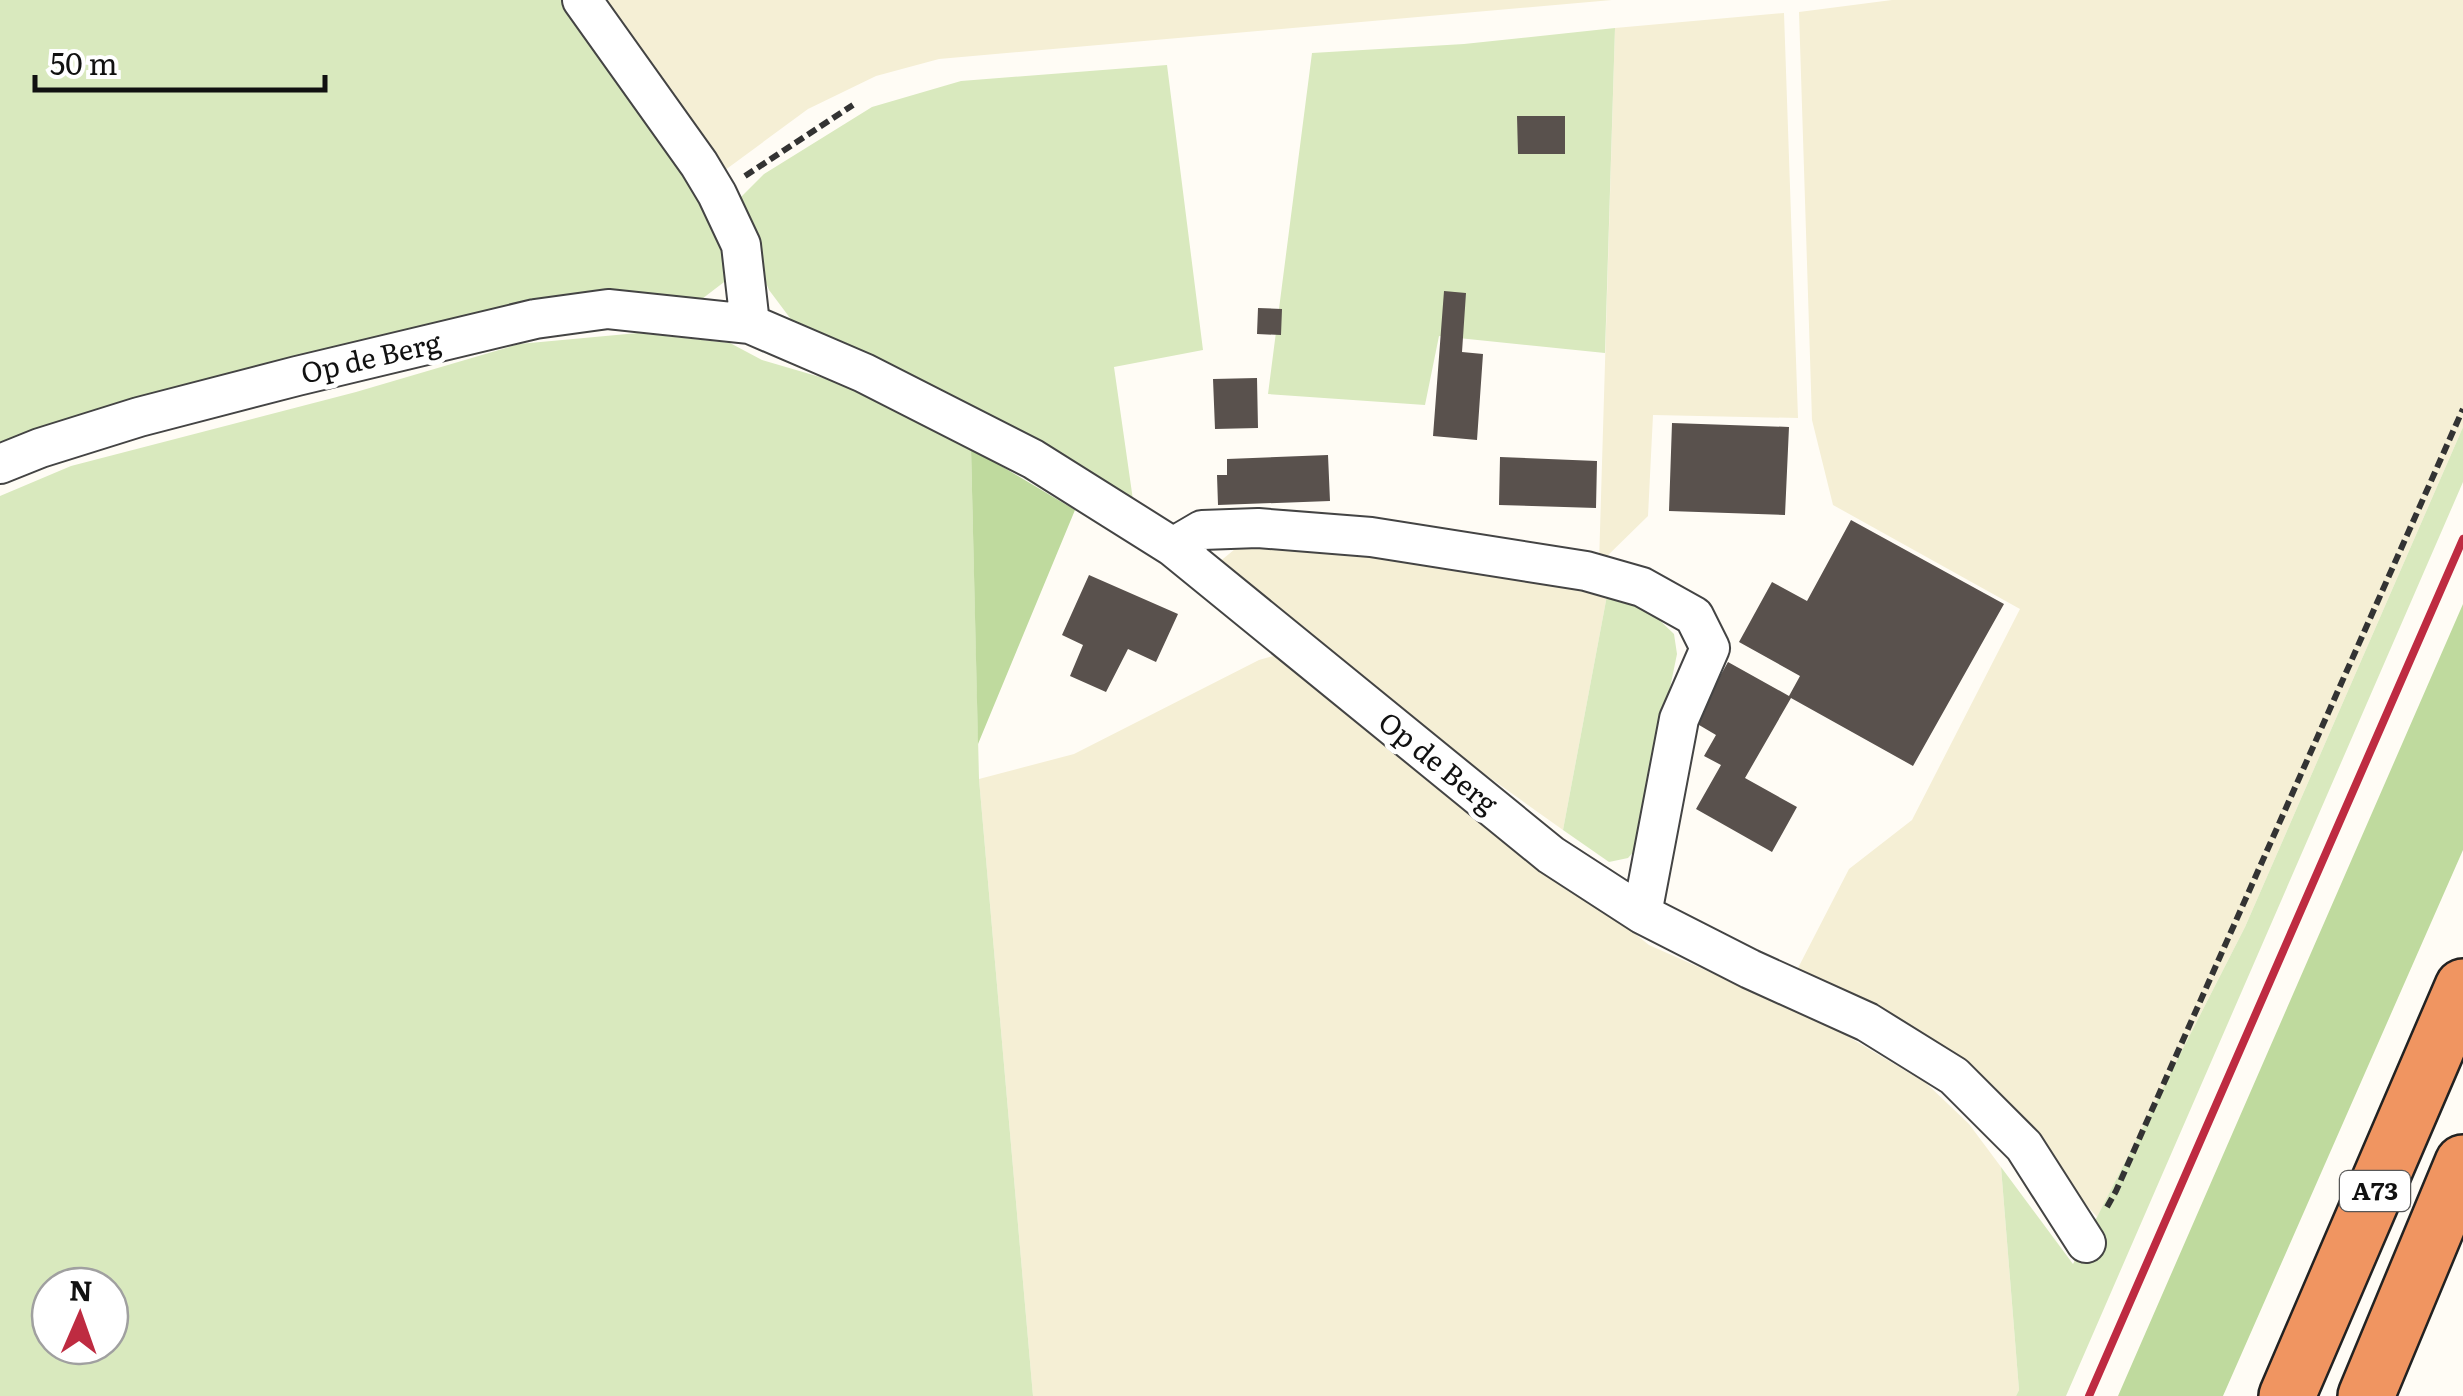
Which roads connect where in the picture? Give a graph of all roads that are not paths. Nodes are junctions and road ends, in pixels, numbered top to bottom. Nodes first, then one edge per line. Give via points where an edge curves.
1 (582, 0) edge
2 (750, 324) junction
3 (0, 464) edge
4 (1173, 547) junction
5 (1642, 914) junction
6 (2463, 987) edge
7 (2463, 1163) edge
8 (2086, 1243) road end
9 (2287, 1396) edge
10 (2366, 1396) edge

1 - 2 street via 717,194 741,246
2 - 3 street, Op de Berg via 608,309 535,319 140,417
2 - 4 street, Op de Berg via 864,372 1033,459
4 - 5 street, Op de Berg via 1550,855
4 - 5 street via 1202,530 1371,537 1586,572 1642,587 1694,616 1710,648 1680,719
5 - 8 street, Op de Berg via 1867,1022 1954,1076 2024,1146
6 - 9 highway, A73
7 - 10 highway, A73

